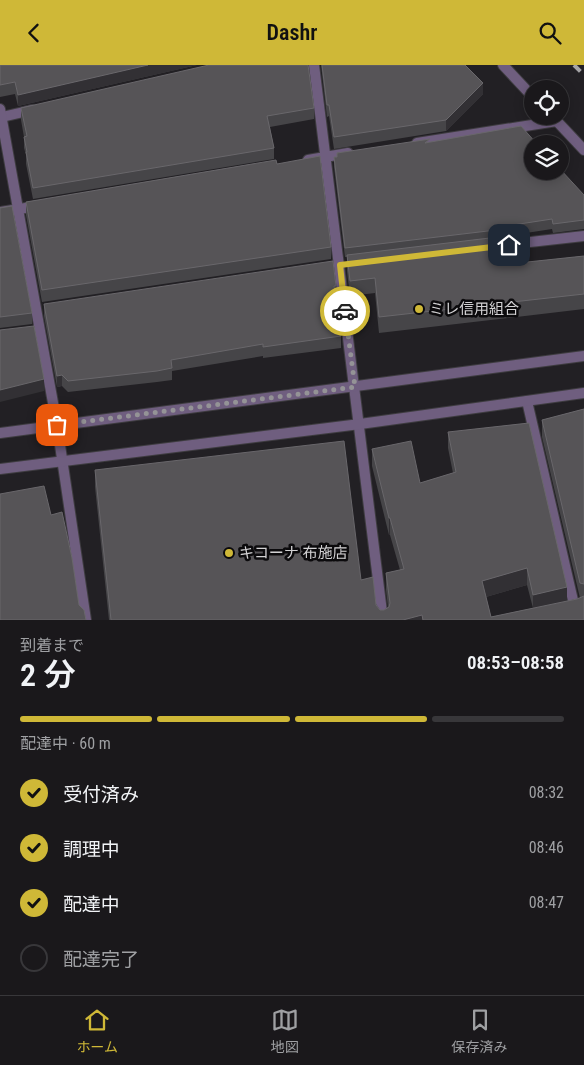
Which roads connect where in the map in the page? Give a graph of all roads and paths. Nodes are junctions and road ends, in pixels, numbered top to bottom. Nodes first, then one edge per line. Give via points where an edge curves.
1 (314, 65) edge
2 (503, 65) edge
3 (524, 87) edge
4 (39, 108) edge
5 (1, 113) edge
6 (524, 124) edge
7 (561, 125) edge
8 (403, 145) edge
9 (584, 150) edge
10 (355, 153) edge
11 (326, 157) junction
12 (297, 162) edge
13 (47, 204) edge
14 (18, 209) junction
15 (0, 212) edge
16 (584, 236) edge
17 (496, 246) edge
18 (584, 356) edge
19 (355, 387) junction
20 (584, 393) edge
21 (527, 401) junction
22 (360, 424) junction
23 (57, 425) junction
24 (0, 433) edge
25 (62, 461) junction
26 (0, 469) edge
27 (575, 609) edge
28 (86, 620) edge
29 (383, 620) edge

1 - 11 street
2 - 3 street
4 - 5 street
5 - 14 street
6 - 8 street
7 - 9 street
10 - 11 street
11 - 12 street
11 - 19 street
13 - 14 street
14 - 15 street
14 - 23 street via 42,309 36,330
16 - 17 street
18 - 19 street
19 - 22 street
19 - 23 street
20 - 21 street
21 - 22 street
21 - 27 street
22 - 25 street
22 - 29 street
23 - 24 street
23 - 25 street
25 - 26 street
25 - 28 street

